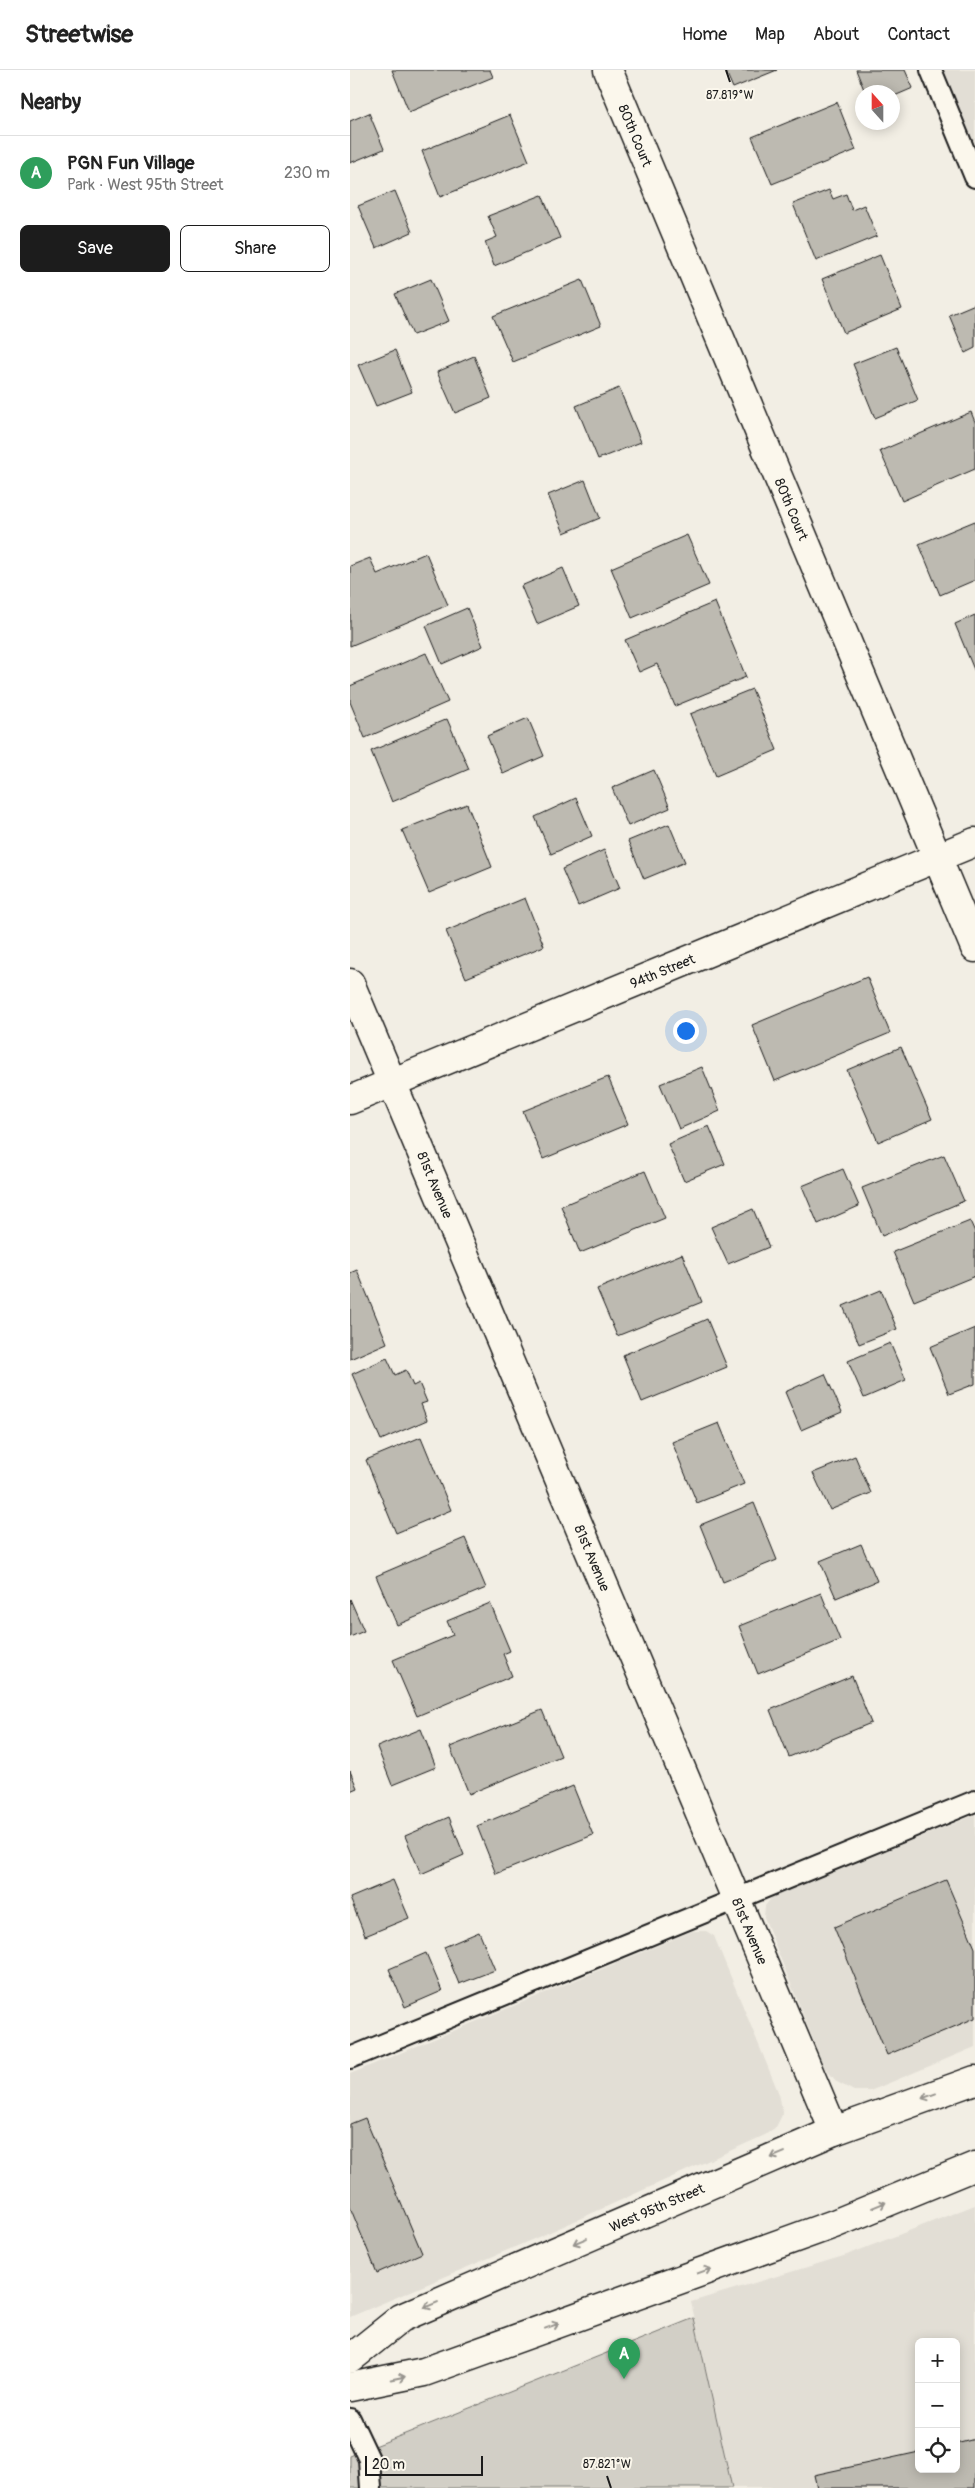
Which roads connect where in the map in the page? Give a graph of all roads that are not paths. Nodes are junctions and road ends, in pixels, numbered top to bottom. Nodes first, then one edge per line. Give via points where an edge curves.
1 (608, 70) edge
2 (931, 70) edge
3 (967, 138) edge
4 (975, 177) edge
5 (975, 842) edge
6 (937, 858) junction
7 (975, 948) edge
8 (350, 984) edge
9 (392, 1083) junction
10 (350, 1100) edge
11 (975, 1801) edge
12 (736, 1899) junction
13 (350, 2058) edge
14 (975, 2080) edge
15 (834, 2131) junction
16 (975, 2166) edge
17 (350, 2359) edge
18 (350, 2387) edge
19 (350, 2419) edge
20 (372, 2488) edge

1 - 6 street, 80th Court
2 - 3 lane
3 - 4 lane
5 - 6 street, 94th Street
6 - 7 street, 80th Court
6 - 9 street, 94th Street
8 - 9 street, 81st Avenue
9 - 10 street, 94th Street
9 - 12 street, 81st Avenue
11 - 12 lane
12 - 13 lane
12 - 15 street, 81st Avenue
14 -> 15 street, West 95th Street
15 -> 17 street, West 95th Street via 402,2318
18 -> 16 street via 424,2372 834,2224
19 - 20 lane via 369,2459

